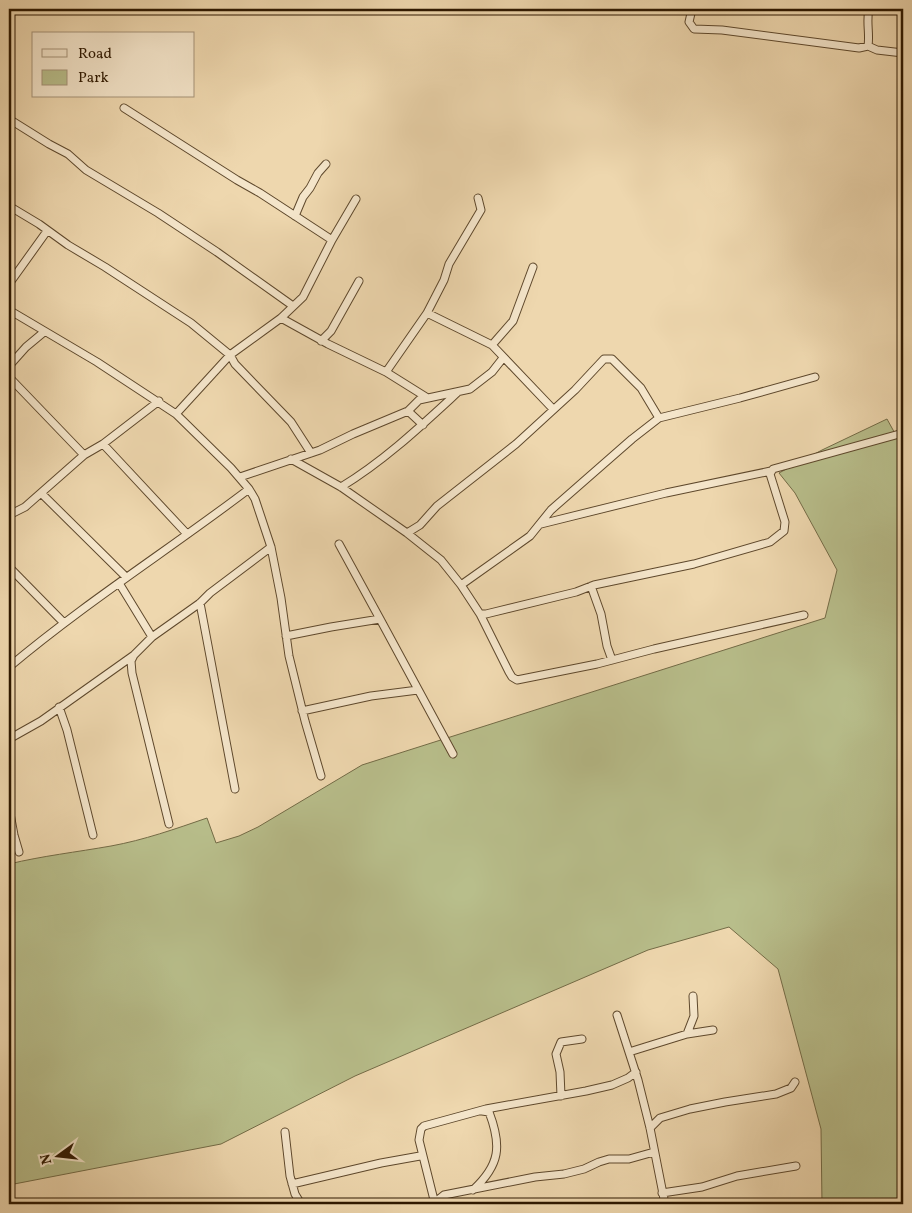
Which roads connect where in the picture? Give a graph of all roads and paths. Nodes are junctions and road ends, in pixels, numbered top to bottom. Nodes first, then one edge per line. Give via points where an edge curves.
1 (692, 9) edge
2 (869, 9) edge
3 (868, 46) junction
4 (903, 53) edge
5 (124, 108) dead end
6 (9, 119) edge
7 (326, 164) dead end
8 (478, 198) dead end
9 (356, 200) dead end
10 (9, 206) edge
11 (295, 216) junction
12 (47, 231) junction
13 (332, 240) junction
14 (533, 267) dead end
15 (359, 281) dead end
16 (9, 284) edge
17 (293, 306) junction
18 (9, 310) edge
19 (427, 314) junction
20 (281, 318) junction
21 (44, 332) junction
22 (321, 341) junction
23 (492, 345) junction
24 (230, 356) junction
25 (503, 358) junction
26 (9, 366) edge
27 (386, 372) junction
28 (9, 377) edge
29 (815, 377) dead end
30 (458, 392) junction
31 (426, 397) junction
32 (159, 401) junction
33 (553, 409) junction
34 (408, 411) junction
35 (176, 414) junction
36 (660, 418) junction
37 (422, 425) junction
38 (903, 434) edge
39 (103, 444) junction
40 (311, 453) junction
41 (84, 455) junction
42 (291, 459) junction
43 (771, 471) junction
44 (240, 478) junction
45 (341, 487) junction
46 (249, 489) junction
47 (42, 494) junction
48 (9, 515) edge
49 (540, 524) junction
50 (408, 533) junction
51 (187, 534) junction
52 (339, 544) dead end
53 (271, 547) junction
54 (9, 567) edge
55 (126, 577) junction
56 (119, 584) junction
57 (461, 585) junction
58 (591, 586) junction
59 (200, 603) junction
60 (480, 614) junction
61 (804, 615) dead end
62 (380, 619) junction
63 (64, 623) junction
64 (286, 636) junction
65 (152, 637) junction
66 (134, 655) junction
67 (612, 660) junction
68 (9, 667) edge
69 (418, 690) junction
70 (59, 707) junction
71 (302, 712) junction
72 (9, 739) edge
73 (453, 754) dead end
74 (321, 776) dead end
75 (235, 789) dead end
76 (9, 808) edge
77 (168, 824) dead end
78 (93, 835) dead end
79 (19, 852) dead end
80 (692, 996) dead end
81 (617, 1015) dead end
82 (713, 1030) dead end
83 (687, 1034) junction
84 (582, 1039) dead end
85 (629, 1052) junction
86 (636, 1072) junction
87 (796, 1082) dead end
88 (561, 1096) junction
89 (481, 1111) junction
90 (650, 1128) junction
91 (285, 1132) dead end
92 (654, 1152) junction
93 (420, 1156) dead end
94 (796, 1166) dead end
95 (292, 1184) junction
96 (473, 1190) junction
97 (662, 1193) junction
98 (301, 1204) edge
99 (435, 1204) edge
100 (664, 1204) edge

1 - 3 street via 689,22 694,29 859,48
2 - 3 street
3 - 4 street
5 - 11 street
6 - 17 street via 158,213
7 - 11 street via 303,197
8 - 19 street via 481,210 449,264
9 - 13 street
10 - 12 street
11 - 13 street
12 - 16 street
12 - 24 street via 190,323
13 - 17 street via 305,294
14 - 23 street via 513,321
15 - 22 street via 334,327
17 - 20 street
18 - 21 street
19 - 23 street
19 - 27 street
20 - 22 street
20 - 24 street
21 - 26 street
21 - 32 street
22 - 27 street
23 - 25 street
24 - 35 street
24 - 40 street via 291,422
25 - 30 street via 492,372 470,389
25 - 33 street
27 - 31 street
28 - 41 street
29 - 36 street
30 - 31 street
30 - 37 street
31 - 34 street via 418,400
32 - 35 street
32 - 39 street
33 - 36 street via 600,361 608,358 641,388
33 - 50 street via 516,444
34 - 37 street
34 - 40 street
35 - 44 street
36 - 49 street via 632,439
37 - 45 street via 363,474
38 - 43 street
39 - 41 street
39 - 51 street
40 - 42 street
41 - 47 street
42 - 44 street
42 - 45 street
43 - 49 street
43 - 58 street via 770,481 785,522 784,531 775,539 694,564
44 - 46 street
45 - 50 street
46 - 51 street
46 - 53 street
47 - 48 street
47 - 55 street
49 - 57 street via 527,538
50 - 57 street via 441,560
51 - 55 street
52 - 62 street
53 - 59 street
53 - 64 street
54 - 63 street
55 - 56 street
56 - 63 street
56 - 65 street
57 - 60 street
58 - 60 street
58 - 67 street
59 - 65 street
59 - 75 street
60 - 67 street via 509,672 517,680
61 - 67 street
62 - 64 street
62 - 69 street
63 - 68 street
64 - 71 street
65 - 66 street
66 - 70 street
66 - 77 street via 132,673
69 - 71 street via 346,700
69 - 73 street
70 - 72 street
70 - 78 street
71 - 74 street
76 - 79 street
80 - 83 street via 694,1016
81 - 85 street
82 - 83 street
83 - 85 street
84 - 88 street via 562,1042 556,1052
85 - 86 street
86 - 88 street via 612,1085
86 - 90 street
87 - 90 street via 791,1088 776,1094 690,1109 660,1118
88 - 89 street
89 - 96 street via 490,1112 497,1154 490,1172
89 - 99 street via 428,1124 421,1129 420,1140
90 - 92 street
91 - 95 street
92 - 96 street via 629,1159 609,1159 584,1170
92 - 97 street
93 - 95 street
94 - 97 street
95 - 98 street
96 - 99 street via 444,1195
97 - 100 street

